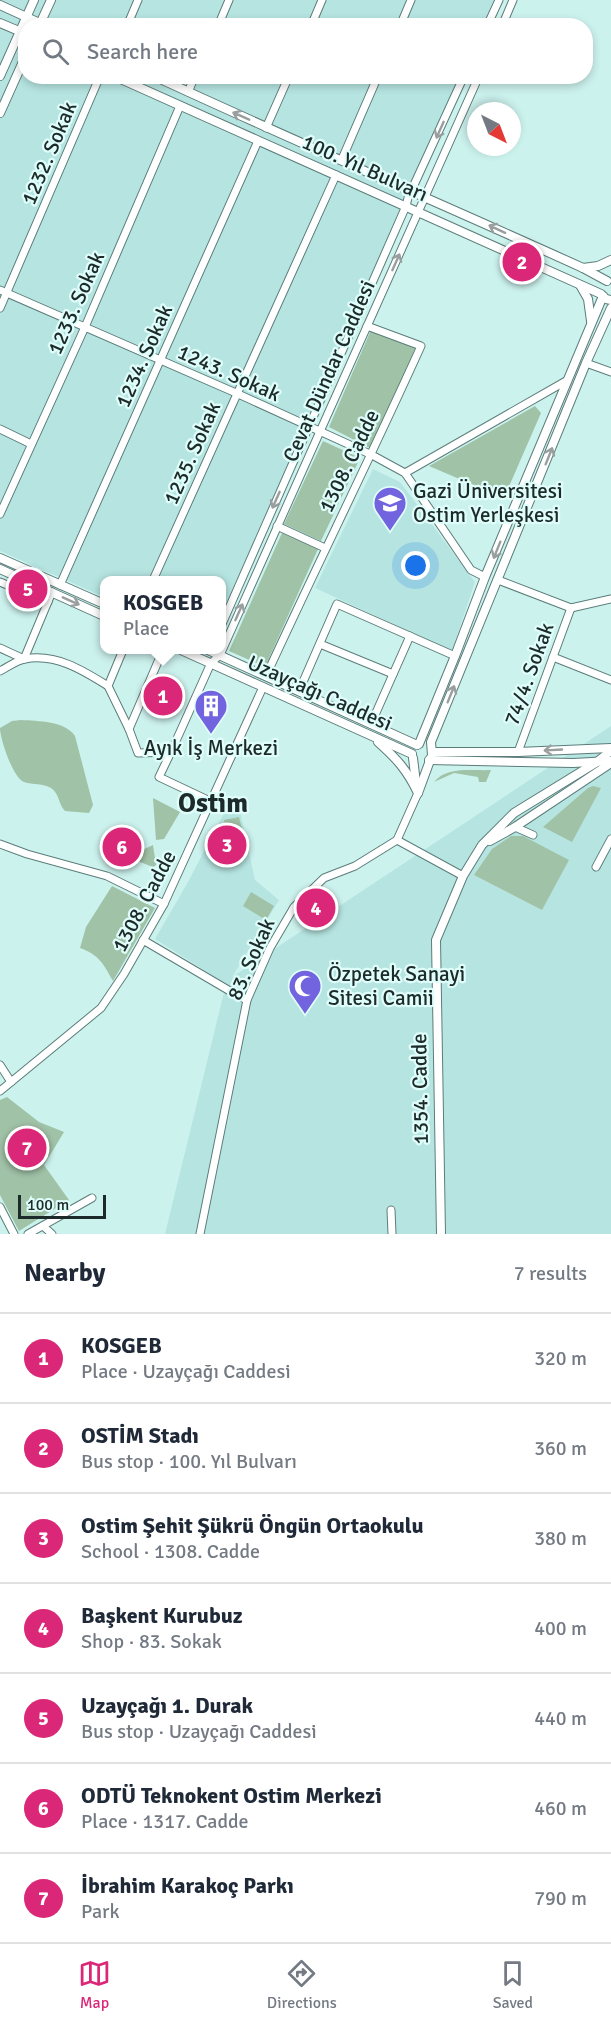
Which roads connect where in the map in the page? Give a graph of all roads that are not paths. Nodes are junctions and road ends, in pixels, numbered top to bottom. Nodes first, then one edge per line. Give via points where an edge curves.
1 (34, 0) edge
2 (51, 0) edge
3 (138, 0) edge
4 (229, 0) edge
5 (322, 0) edge
6 (411, 0) edge
7 (499, 0) edge
8 (513, 0) edge
9 (0, 5) edge
10 (26, 17) joint
11 (45, 18) edge
12 (130, 18) edge
13 (221, 18) edge
14 (314, 18) edge
15 (403, 18) edge
16 (491, 18) edge
17 (505, 18) edge
18 (0, 23) edge
19 (18, 31) edge
20 (18, 42) edge
21 (18, 73) edge
22 (0, 76) edge
23 (96, 84) edge
24 (132, 84) edge
25 (171, 84) edge
26 (192, 84) edge
27 (285, 84) edge
28 (375, 84) edge
29 (460, 84) edge
30 (475, 84) edge
31 (188, 92) junction
32 (180, 106) junction
33 (0, 113) edge
34 (266, 128) junction
35 (258, 141) junction
36 (342, 159) junction
37 (336, 175) junction
38 (412, 191) junction
39 (425, 196) junction
40 (406, 206) junction
41 (418, 212) junction
42 (611, 260) edge
43 (583, 268) junction
44 (609, 278) edge
45 (580, 284) junction
46 (3, 292) edge
47 (605, 297) edge
48 (0, 308) edge
49 (611, 308) edge
50 (591, 321) junction
51 (367, 326) junction
52 (85, 327) junction
53 (575, 359) junction
54 (160, 360) junction
55 (586, 363) junction
56 (611, 372) edge
57 (566, 381) junction
58 (236, 393) junction
59 (309, 426) junction
60 (0, 429) edge
61 (320, 431) junction
62 (31, 444) junction
63 (372, 455) junction
64 (405, 473) junction
65 (0, 513) edge
66 (277, 526) junction
67 (325, 548) junction
68 (0, 558) edge
69 (0, 569) edge
70 (155, 576) edge
71 (485, 577) junction
72 (498, 580) junction
73 (0, 582) edge
74 (60, 585) junction
75 (52, 592) junction
76 (611, 600) edge
77 (48, 602) junction
78 (100, 602) edge
79 (571, 608) junction
80 (100, 614) edge
81 (226, 615) edge
82 (410, 636) junction
83 (226, 641) edge
84 (320, 644) junction
85 (0, 648) edge
86 (121, 654) edge
87 (161, 654) edge
88 (190, 654) edge
89 (210, 654) edge
90 (220, 655) joint
91 (455, 656) junction
92 (553, 657) junction
93 (24, 658) junction
94 (211, 663) junction
95 (0, 671) edge
96 (393, 674) junction
97 (266, 676) junction
98 (611, 680) edge
99 (108, 686) junction
100 (263, 687) junction
101 (299, 691) junction
102 (371, 724) junction
103 (129, 729) junction
104 (369, 735) junction
105 (418, 744) junction
106 (611, 750) edge
107 (171, 752) junction
108 (518, 752) junction
109 (430, 755) junction
110 (412, 756) junction
111 (597, 762) junction
112 (611, 762) edge
113 (560, 763) junction
114 (567, 780) junction
115 (418, 793) junction
116 (212, 802) junction
117 (518, 811) junction
118 (507, 818) junction
119 (526, 820) junction
120 (515, 827) junction
121 (611, 839) edge
122 (397, 840) junction
123 (0, 844) edge
124 (482, 845) junction
125 (596, 867) dead end
126 (463, 876) junction
127 (164, 904) junction
128 (143, 940) junction
129 (247, 1000) junction
130 (0, 1065) edge
131 (0, 1079) edge
132 (6, 1087) edge
133 (92, 1198) dead end
134 (0, 1207) edge
135 (391, 1210) dead end
136 (43, 1226) junction
137 (14, 1234) edge
138 (28, 1234) edge
139 (52, 1234) edge
140 (200, 1234) edge
141 (392, 1234) edge
142 (441, 1234) edge

1 - 10 main road
2 - 11 main road
3 - 12 street
4 - 13 street
5 - 14 street
6 - 15 street
7 - 16 street
8 - 17 street
9 - 10 main road
18 - 19 main road
20 - 22 main road
21 - 33 main road
23 - 46 street, 1232. Sokak
24 - 32 main road, 100. Yıl Bulvarı
25 - 31 main road, 100. Yıl Bulvarı
26 - 31 street
27 - 34 street
28 - 36 street
29 -> 38 street, Cevat Dündar Caddesi
30 - 39 street, Cevat Dündar Caddesi
34 -> 31 main road, 100. Yıl Bulvarı
32 - 35 main road, 100. Yıl Bulvarı
32 - 52 street, 1233. Sokak
34 - 36 main road, 100. Yıl Bulvarı
35 - 37 main road, 100. Yıl Bulvarı
35 - 54 street, 1234. Sokak
36 - 38 main road, 100. Yıl Bulvarı
37 - 40 main road, 100. Yıl Bulvarı
37 - 58 street, 1235. Sokak
38 - 39 main road, 100. Yıl Bulvarı
38 - 40 street, Cevat Dündar Caddesi
39 - 41 street, Cevat Dündar Caddesi
43 -> 39 main road, 100. Yıl Bulvarı
40 - 41 main road, 100. Yıl Bulvarı
40 - 59 street, Cevat Dündar Caddesi
41 - 45 main road, 100. Yıl Bulvarı
51 -> 41 street, Cevat Dündar Caddesi
42 - 43 main road
43 - 44 main road, 100. Yıl Bulvarı
44 - 47 main road via 601,287
45 - 47 main road, 100. Yıl Bulvarı
45 - 50 main road via 588,299
46 - 48 street, 1232. Sokak
46 - 52 street, 1243. Sokak
47 - 50 main road
49 - 55 main road
50 - 53 main road
51 - 61 street, Cevat Dündar Caddesi
51 - 63 street, 1308. Cadde via 421,346
52 - 54 street, 1243. Sokak
52 - 62 street, 1233. Sokak
53 - 55 main road
53 - 57 main road
54 - 58 street, 1243. Sokak
54 - 74 street, 1234. Sokak
55 - 56 street
72 -> 55 main road
57 - 64 street
57 -> 71 main road
58 - 59 street, 1243. Sokak
58 - 70 street, 1235. Sokak
59 - 61 street, 1243. Sokak
59 -> 81 street, Cevat Dündar Caddesi
60 - 62 street
61 - 63 street, 1243. Sokak
61 - 66 street, Cevat Dündar Caddesi
62 - 65 street, 1233. Sokak
63 - 64 street, 1243. Sokak
63 - 67 street, 1308. Cadde
64 - 71 street via 471,570
66 - 67 street
83 -> 66 street, Cevat Dündar Caddesi
67 - 97 street, 1308. Cadde
68 - 74 main road
69 - 75 main road
71 - 72 main road
71 - 91 main road
72 - 79 street
109 -> 72 main road via 431,742
73 - 77 street
74 - 78 main road
75 - 77 street
75 -> 80 main road
76 - 79 street
77 - 93 street
79 - 92 street, 74/4. Sokak
82 - 84 street via 337,604
82 - 91 street
82 - 96 street
84 - 96 street
84 - 101 street
85 - 93 street
86 - 99 street
87 - 103 street
88 - 94 main road, Uzayçağı Caddesi
89 - 94 street
90 - 94 street, Cevat Dündar Caddesi
90 - 97 main road, Uzayçağı Caddesi
91 - 105 main road
92 - 98 street
92 - 108 street, 74/4. Sokak
93 - 95 street
93 - 99 street via 49,659 78,667
94 - 100 main road, Uzayçağı Caddesi
94 - 107 street
96 - 102 street
97 - 101 main road, Uzayçağı Caddesi
99 - 103 street
100 - 104 main road, Uzayçağı Caddesi
100 - 116 street, 1308. Cadde
101 - 102 main road, Uzayçağı Caddesi
102 - 105 main road, Uzayçağı Caddesi
103 - 107 street via 138,753
104 - 110 main road, Uzayçağı Caddesi
104 - 115 main road via 402,765
105 - 109 main road, Uzayçağı Caddesi via 427,745
105 - 110 main road
106 -> 108 main road
106 - 111 main road, 1354. Cadde
107 - 116 street via 159,777
108 - 109 main road
109 - 110 main road, Uzayçağı Caddesi via 421,763
109 - 113 main road
109 - 115 main road
110 - 115 main road
111 - 112 main road
111 - 113 main road
111 - 114 main road, 1354. Cadde
112 - 119 main road, 1354. Cadde
113 - 114 main road
114 - 117 main road, 1354. Cadde
115 - 122 street
116 - 127 street, 1308. Cadde
117 - 118 main road, 1354. Cadde
117 - 119 main road
118 - 120 main road
118 - 124 main road, 1354. Cadde
119 - 120 main road, 1354. Cadde
119 - 120 street via 533,835
120 - 124 main road, 1354. Cadde
121 - 125 street
122 - 126 street
122 - 129 street, 83. Sokak via 355,866 324,878 294,907
123 - 127 street via 107,876
124 - 126 main road, 1354. Cadde
126 - 142 main road, 1354. Cadde via 436,940
127 - 128 street, 1308. Cadde
128 - 129 street
128 - 132 street, 1308. Cadde via 101,1008
129 - 140 street, 83. Sokak
130 - 132 street
131 - 132 street
133 - 136 street
134 - 137 street
135 - 141 street
136 - 138 street
136 - 139 street

